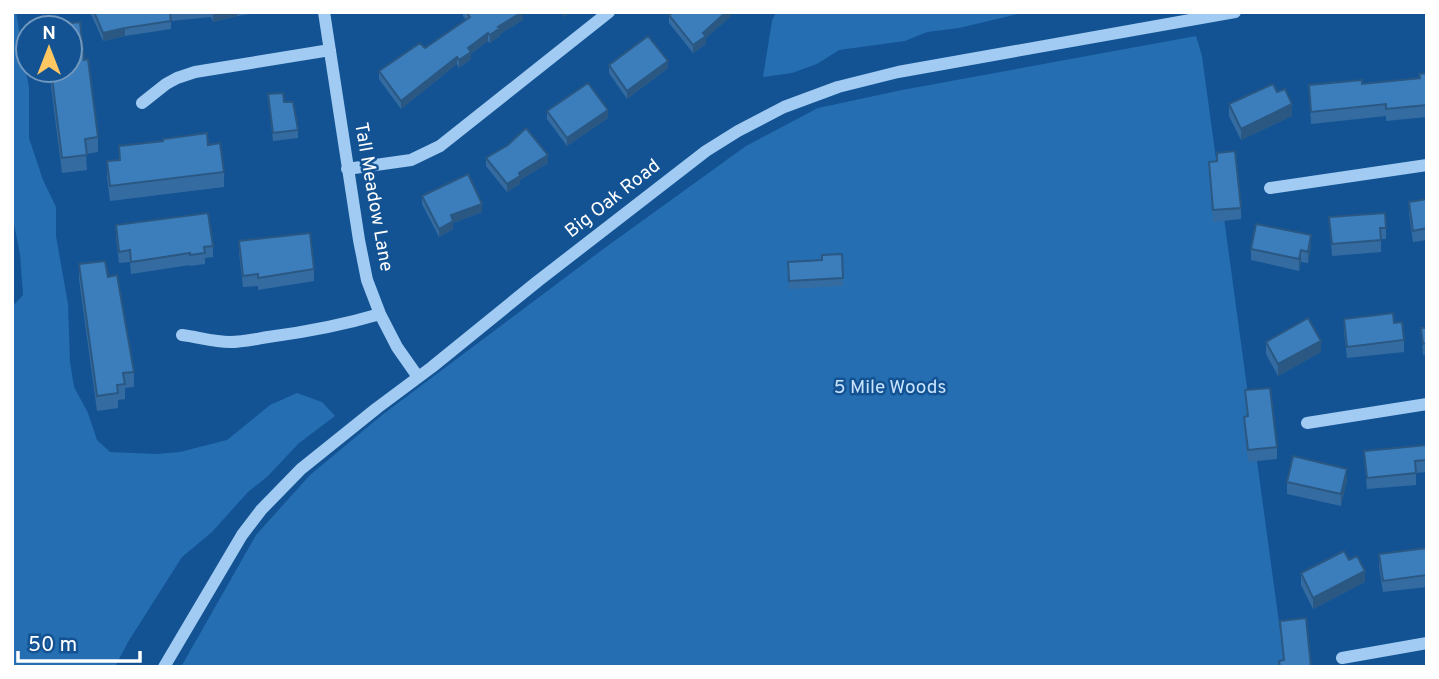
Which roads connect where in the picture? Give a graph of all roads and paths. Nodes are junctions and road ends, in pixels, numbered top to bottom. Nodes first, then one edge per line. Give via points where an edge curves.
1 (324, 12) edge
2 (609, 12) edge
3 (1235, 12) edge
4 (330, 50) junction
5 (142, 103) dead end
6 (1427, 165) edge
7 (348, 169) junction
8 (1270, 188) dead end
9 (380, 314) junction
10 (182, 335) dead end
11 (418, 377) junction
12 (1427, 404) edge
13 (1307, 423) dead end
14 (1427, 643) edge
15 (1342, 658) dead end
16 (164, 667) edge

1 - 4 street, Tall Meadow Lane
2 - 7 street via 440,146 411,160
3 - 11 street, Big Oak Road via 898,72 784,107 706,151
4 - 5 street via 195,72 166,84
4 - 7 street, Tall Meadow Lane
6 - 8 street
7 - 9 street, Tall Meadow Lane via 368,281
9 - 10 street via 300,333 232,342
9 - 11 street, Tall Meadow Lane
11 - 16 street, Big Oak Road via 301,469 261,510
12 - 13 street
14 - 15 street

